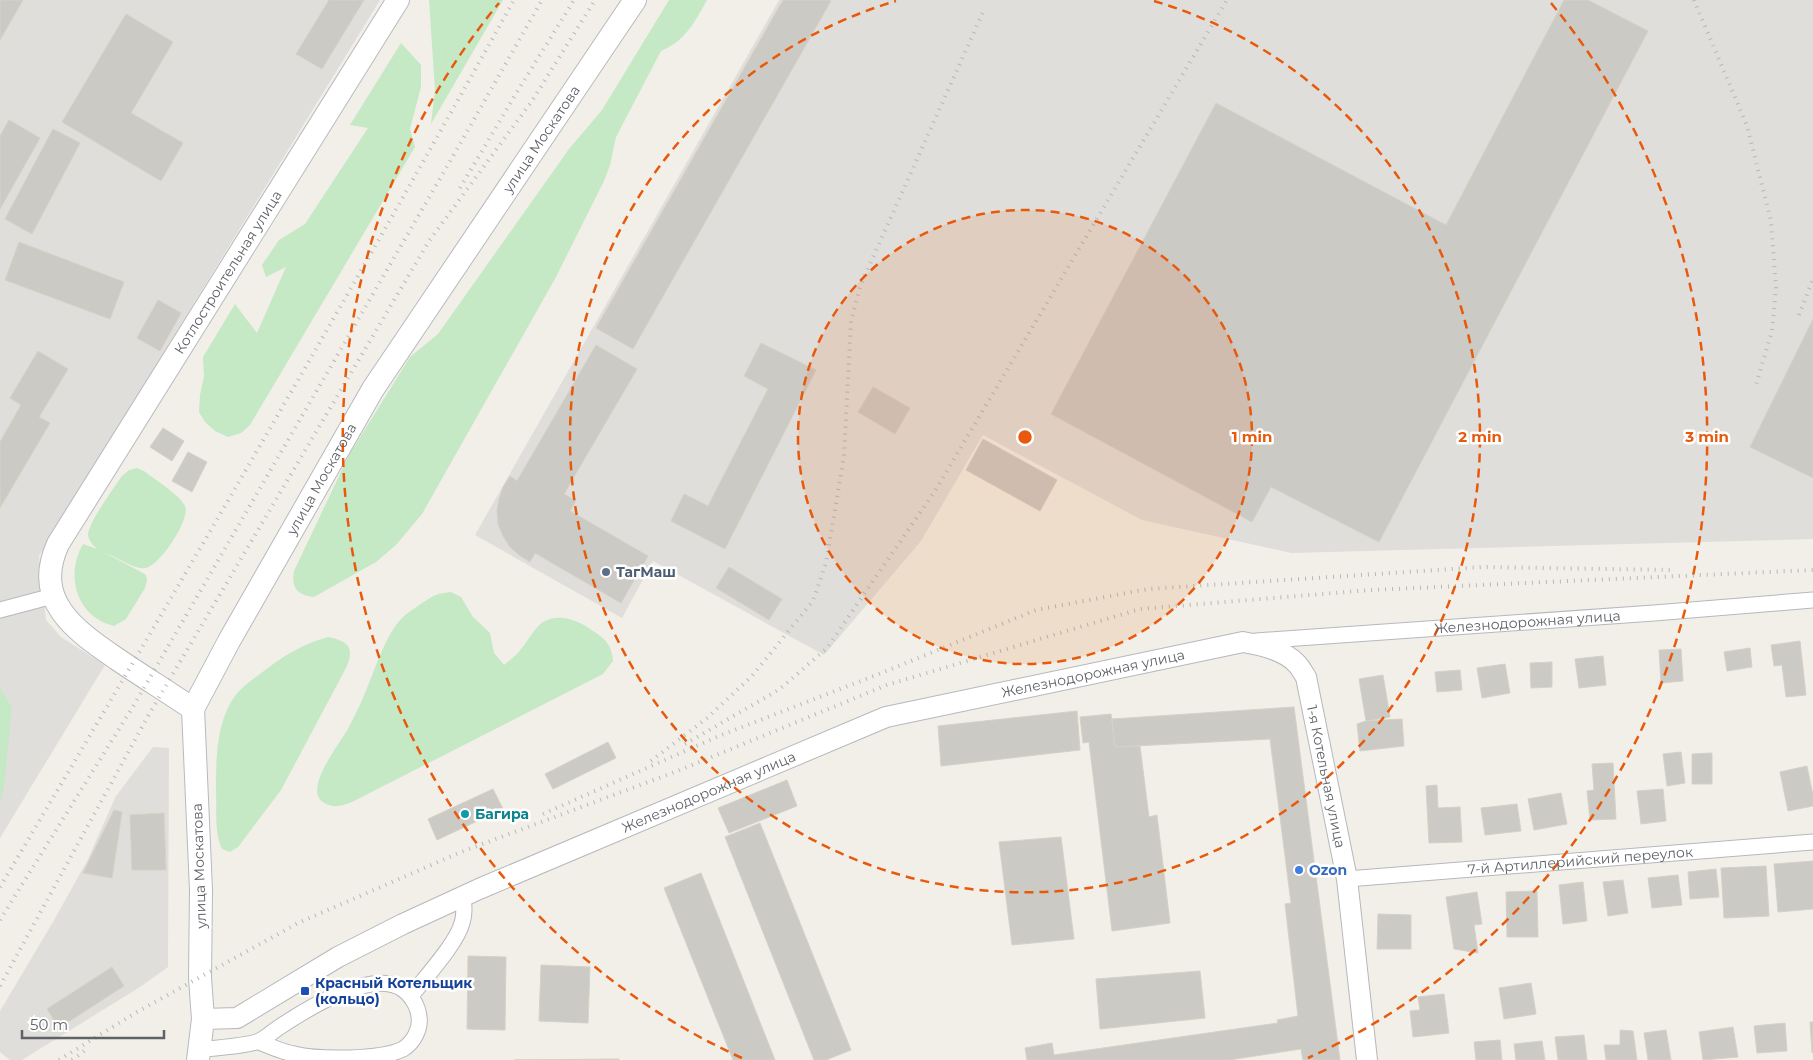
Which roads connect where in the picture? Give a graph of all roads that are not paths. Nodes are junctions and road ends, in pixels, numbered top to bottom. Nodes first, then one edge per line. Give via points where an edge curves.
1 (398, 0) edge
2 (635, 0) edge
3 (53, 596) junction
4 (1813, 600) edge
5 (0, 610) edge
6 (1243, 642) junction
7 (1283, 654) joint
8 (193, 709) junction
9 (1813, 842) edge
10 (1347, 879) junction
11 (463, 896) junction
12 (411, 996) junction
13 (203, 1019) junction
14 (258, 1042) junction
15 (199, 1055) edge
16 (1367, 1060) edge

1 - 3 main road, Котлостроительная улица via 58,544 50,568
2 - 8 main road, улица Москатова via 373,389
3 - 5 street
3 - 8 main road via 67,620 82,634
4 - 6 street, Железнодорожная улица
6 - 7 street, Железнодорожная улица
6 - 11 street, Железнодорожная улица via 886,717
7 - 10 street, 1-я Котельная улица via 1296,663 1306,677
8 - 13 main road, улица Москатова
9 - 10 street, 7-й Артиллерийский переулок
10 - 16 street, 1-я Котельная улица
11 - 12 street via 465,911 462,925
11 - 13 street, Железнодорожная улица via 338,958 237,1018
12 - 14 street via 393,984 359,986 315,1007
12 - 14 street via 420,1019 418,1029 413,1040 396,1053 359,1058 310,1057 283,1052
13 - 15 main road, улица Москатова
14 - 15 street

